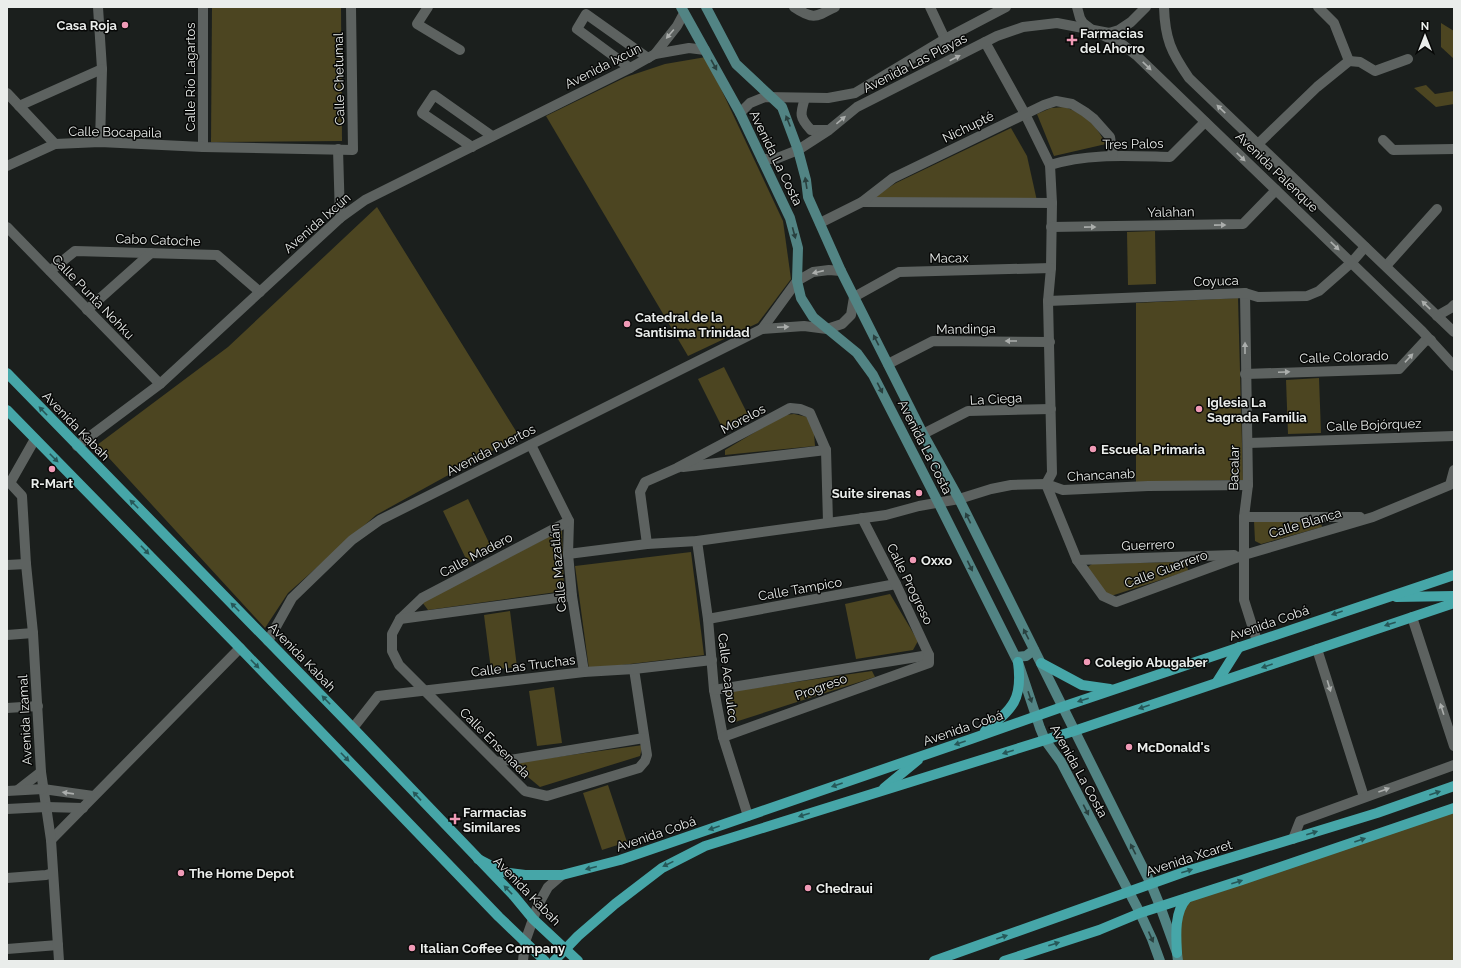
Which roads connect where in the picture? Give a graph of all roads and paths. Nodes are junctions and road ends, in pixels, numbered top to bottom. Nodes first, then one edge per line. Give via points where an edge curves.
1 (98, 7) edge
2 (203, 7) edge
3 (351, 7) edge
4 (428, 7) edge
5 (706, 7) edge
6 (794, 7) edge
7 (835, 7) edge
8 (930, 7) edge
9 (1006, 7) edge
10 (1077, 7) edge
11 (1146, 7) edge
12 (1164, 7) edge
13 (1318, 7) edge
14 (685, 9) edge
15 (1092, 30) junction
16 (946, 39) junction
17 (985, 42) junction
18 (460, 50) dead end
19 (705, 50) junction
20 (651, 56) junction
21 (1408, 59) dead end
22 (1349, 61) junction
23 (630, 68) junction
24 (102, 69) junction
25 (7, 93) edge
26 (771, 96) junction
27 (805, 98) junction
28 (19, 106) junction
29 (740, 113) junction
30 (1025, 114) junction
31 (1205, 122) junction
32 (829, 130) junction
33 (492, 136) junction
34 (1383, 140) dead end
35 (100, 142) junction
36 (56, 144) junction
37 (1258, 144) junction
38 (203, 147) junction
39 (472, 147) junction
40 (338, 149) junction
41 (1454, 149) edge
42 (353, 150) joint
43 (798, 150) junction
44 (1113, 155) junction
45 (762, 159) junction
46 (1050, 165) junction
47 (7, 166) edge
48 (1276, 190) junction
49 (862, 202) junction
50 (1052, 203) junction
51 (1437, 209) dead end
52 (340, 218) junction
53 (820, 223) junction
54 (7, 227) edge
55 (1051, 227) junction
56 (1365, 247) junction
57 (151, 253) junction
58 (1352, 262) junction
59 (1386, 266) junction
60 (1051, 268) junction
61 (50, 271) junction
62 (841, 271) junction
63 (797, 282) junction
64 (260, 292) junction
65 (1245, 293) junction
66 (854, 297) junction
67 (1048, 301) junction
68 (1454, 305) edge
69 (88, 310) junction
70 (1437, 316) junction
71 (762, 329) junction
72 (827, 329) junction
73 (1454, 332) edge
74 (1431, 340) junction
75 (1050, 342) junction
76 (888, 364) junction
77 (1454, 366) edge
78 (7, 373) edge
79 (1245, 374) junction
80 (160, 384) junction
81 (1051, 409) junction
82 (7, 410) edge
83 (923, 434) junction
84 (1454, 436) edge
85 (35, 439) junction
86 (1248, 443) junction
87 (531, 444) junction
88 (77, 446) junction
89 (826, 450) junction
90 (677, 468) junction
91 (1454, 470) edge
92 (8, 483) edge
93 (1046, 484) junction
94 (1248, 485) junction
95 (959, 499) junction
96 (938, 502) junction
97 (1244, 517) junction
98 (1373, 517) junction
99 (862, 518) junction
100 (569, 521) junction
101 (828, 522) junction
102 (697, 541) junction
103 (647, 544) junction
104 (568, 554) junction
105 (1244, 555) junction
106 (1077, 560) junction
107 (26, 564) junction
108 (7, 565) edge
109 (1454, 575) edge
110 (896, 584) junction
111 (572, 596) junction
112 (1454, 596) edge
113 (1385, 598) junction
114 (1454, 603) edge
115 (1412, 617) junction
116 (400, 618) junction
117 (708, 619) junction
118 (33, 633) junction
119 (392, 634) joint
120 (7, 635) edge
121 (268, 641) junction
122 (1257, 641) junction
123 (1239, 647) junction
124 (240, 648) junction
125 (1318, 649) junction
126 (1034, 650) junction
127 (929, 659) junction
128 (712, 660) junction
129 (1017, 660) junction
130 (1041, 664) junction
131 (634, 669) junction
132 (584, 672) junction
133 (1217, 682) junction
134 (1114, 689) junction
135 (425, 690) junction
136 (714, 690) junction
137 (38, 706) junction
138 (1062, 707) junction
139 (7, 708) edge
140 (1036, 716) junction
141 (353, 728) junction
142 (1074, 731) junction
143 (979, 736) junction
144 (723, 737) junction
145 (644, 738) junction
146 (1045, 740) junction
147 (1454, 746) edge
148 (922, 756) junction
149 (497, 762) junction
150 (1454, 765) edge
151 (41, 772) junction
152 (1454, 786) edge
153 (43, 789) junction
154 (18, 790) junction
155 (7, 791) edge
156 (881, 791) junction
157 (93, 796) junction
158 (1364, 797) junction
159 (46, 807) junction
160 (82, 808) junction
161 (1454, 808) edge
162 (7, 809) edge
163 (748, 816) junction
164 (1293, 839) junction
165 (50, 840) junction
166 (672, 842) junction
167 (705, 846) junction
168 (478, 859) junction
169 (53, 873) junction
170 (562, 875) junction
171 (7, 878) edge
172 (1151, 884) junction
173 (1129, 892) junction
174 (1187, 898) junction
175 (1160, 906) junction
176 (1140, 913) junction
177 (533, 919) junction
178 (525, 942) junction
179 (58, 945) junction
180 (7, 949) edge
181 (566, 949) junction
182 (1177, 957) edge
183 (58, 961) edge
184 (523, 961) edge
185 (545, 961) edge
186 (554, 961) edge
187 (578, 961) edge
188 (934, 961) edge
189 (1004, 961) edge
190 (1160, 961) edge

1 - 24 street
2 - 38 street, Calle Río Lagartos
3 - 42 street, Calle Chetumal
4 - 18 street via 417,24
5 - 26 main road, Avenida La Costa via 736,64
6 - 7 street via 806,15 817,16
8 - 16 street
9 - 16 street, Avenida Las Playas
10 - 15 street, Avenida Palenque via 1083,23
11 - 15 street via 1119,30 1109,33
37 -> 12 street, Avenida Palenque via 1189,78 1177,61 1165,29
13 - 22 street via 1334,22
14 - 19 main road, Avenida La Costa
14 -> 20 street, Avenida Ixcún via 677,26
15 - 17 street, Avenida Las Playas via 1056,23 1023,27
15 -> 31 street, Avenida Palenque via 1123,45 1136,55
16 - 27 street, Avenida Las Playas via 855,93 828,98
17 - 30 street
32 -> 17 street, Avenida Las Playas via 857,107
19 - 20 street, Avenida Ixcún via 689,48
19 -> 29 main road, Avenida La Costa
20 - 23 street, Avenida Ixcún
20 - 23 street via 586,14 577,29
21 - 22 street via 1375,71 1360,62
22 - 37 street via 1317,86
23 - 33 street, Avenida Ixcún
24 - 28 street
24 - 35 street
25 - 28 street
26 - 27 street, Avenida Las Playas
26 - 29 street, Avenida Las Playas via 755,101
43 -> 26 main road, Avenida La Costa via 782,107
27 - 32 street via 800,112 803,121 811,130
28 - 36 street
29 - 45 main road, Avenida La Costa
30 - 44 street, Nichupté via 1056,101 1072,104 1094,119 1110,137
30 - 46 street
30 - 49 street, Nichupté via 893,178
31 - 44 street, Tres Palos via 1170,157
31 -> 48 street, Avenida Palenque
32 - 43 street, Avenida Las Playas
33 - 39 street, Avenida Ixcún
33 - 39 street via 434,95 422,113
34 - 41 street via 1393,150
35 - 36 street, Calle Bocapaila
35 - 38 street, Calle Bocapaila
36 - 47 street, Calle Bocapaila
37 - 56 street, Avenida Palenque
38 - 40 street, Calle Bocapaila
39 - 52 street, Avenida Ixcún via 365,200
40 - 42 street, Calle Bocapaila
40 - 52 street
43 - 45 street, Avenida Las Playas via 775,159
53 -> 43 main road, Avenida La Costa via 808,197
44 - 46 street, Tres Palos via 1062,161
45 -> 63 main road, Avenida La Costa via 790,218 798,248
46 - 50 street
55 -> 48 street, Yalahan via 1243,224
48 -> 58 street, Avenida Palenque
49 - 50 street
49 - 53 street, Nichupté
50 - 55 street
51 - 59 street
52 - 64 street, Avenida Ixcún
53 - 62 main road, Avenida La Costa
54 - 61 street, Calle Punta Nohku
55 - 60 street
56 - 58 street, Coyuca
56 - 59 street, Avenida Palenque
57 - 61 street, Cabo Catoche via 75,251
57 - 64 street, Cabo Catoche via 217,255
57 - 69 street
58 - 65 street, Coyuca via 1319,291 1307,296 1258,297
58 - 74 street, Avenida Palenque
70 -> 59 street, Avenida Palenque
60 - 66 street, Macax via 899,272
60 - 67 street
61 - 69 street, Calle Punta Nohku
62 -> 63 street, Avenida Puertos via 814,272
62 - 66 main road, Avenida La Costa
63 - 71 street, Avenida Puertos
63 - 72 main road, Avenida La Costa via 801,298 809,311
64 - 80 street, Avenida Ixcún
65 - 67 street, Coyuca
79 -> 65 street, Bacalar
66 - 72 street via 851,315 842,324
76 -> 66 main road, Avenida La Costa
67 - 75 street
68 - 70 street
69 - 80 street, Calle Punta Nohku
70 - 73 street, Avenida Palenque
71 -> 72 street, Avenida Puertos via 804,326
71 - 87 street, Avenida Puertos
72 -> 96 main road, Avenida La Costa via 857,353 874,375
74 - 77 street, Avenida Palenque
79 -> 74 street, Calle Colorado via 1399,369 1425,341
75 -> 76 street, Mandinga via 933,341
75 - 81 street
76 - 83 main road, Avenida La Costa
88 -> 78 main road, Avenida Kabah
79 - 86 street, Bacalar
80 - 88 street, Avenida Ixcún
81 - 83 street, La Ciega via 968,411
81 - 93 street via 1052,474
82 - 85 main road
83 - 95 main road, Avenida La Costa
84 - 86 street, Calle Bojórquez
85 - 92 street
85 -> 124 main road
86 - 94 street, Bacalar
87 - 100 street, Calle Mazatlán
87 - 121 street, Avenida Puertos via 380,520 352,540 292,598
121 -> 88 main road, Avenida Kabah
89 - 90 street
89 - 90 street, Morelos via 810,413 790,408
89 - 101 street, Morelos
90 - 103 street, Morelos via 645,482 640,492
91 - 98 street, Calle Blanca via 1450,485
92 - 107 street, Avenida Izamal via 22,496
93 - 94 street, Chancanab via 1063,490
93 - 95 street, Chancanab via 1011,485
93 - 106 street, Calle Guerrero
94 - 97 street, Bacalar
95 - 96 street, Chancanab
126 -> 95 main road, Avenida La Costa
96 - 99 street via 886,515
96 -> 129 main road, Avenida La Costa
97 - 98 street, Calle Blanca
97 - 105 street, Bacalar
98 - 105 street, Calle Blanca
99 - 101 street
99 - 110 street, Calle Progreso
100 - 104 street, Calle Mazatlán
100 - 116 street, Calle Madero via 422,598
101 - 102 street
102 - 103 street
102 - 117 street, Calle Acapulco
103 - 104 street
104 - 111 street, Calle Mazatlán
105 - 106 street, Guerrero
105 - 106 street, Calle Guerrero via 1116,602 1103,596
105 - 122 street, Bacalar via 1244,600
107 - 108 street
107 - 118 street, Avenida Izamal
109 - 113 main road, Avenida Cobá
110 - 117 street, Calle Tampico
110 - 127 street, Calle Progreso
111 - 116 street
111 - 132 street, Calle Mazatlán
112 - 113 main road
113 -> 122 main road, Avenida Cobá
114 - 115 main road
115 -> 125 main road
147 -> 115 street
116 - 119 street, Calle Madero
117 - 128 street, Calle Acapulco
118 - 120 street
118 - 137 street, Avenida Izamal
119 - 135 street, Calle Ensenada via 392,651 399,665
141 -> 121 main road, Avenida Kabah
122 - 123 main road, Avenida Cobá
123 - 133 main road
123 - 134 main road, Avenida Cobá
124 - 157 street
124 -> 178 main road
125 -> 133 main road
125 -> 158 street
126 - 129 main road
126 - 130 main road, Avenida La Costa
127 - 136 street
127 - 144 street, Progreso
128 - 131 street, Calle Las Truchas
128 - 136 street, Calle Acapulco
129 -> 140 main road, Avenida La Costa
129 - 143 main road via 1020,679 1018,694 1012,707
130 - 134 main road via 1082,686
130 - 138 main road, Avenida La Costa
131 - 132 street, Calle Las Truchas
131 - 145 street, Calle Ensenada
132 - 135 street, Calle Las Truchas
133 -> 142 main road
134 -> 138 main road, Avenida Cobá
135 - 141 street, Calle Las Truchas via 378,696
135 - 149 street, Calle Ensenada
136 - 144 street, Calle Acapulco
137 - 139 street
137 - 151 street, Avenida Izamal
138 - 140 main road, Avenida Cobá
138 - 142 main road, Avenida La Costa
140 - 143 main road, Avenida Cobá
140 - 146 main road, Avenida La Costa
168 -> 141 main road, Avenida Kabah
142 - 146 main road
172 -> 142 main road, Avenida La Costa
143 -> 148 main road, Avenida Cobá
144 - 163 street, Calle Acapulco
145 - 149 street
145 - 149 street, Calle Ensenada via 647,755 639,768 547,796 525,791
146 -> 156 main road
146 -> 173 main road, Avenida La Costa via 1061,762
148 - 156 main road
148 -> 163 main road, Avenida Cobá
158 -> 150 street
151 - 153 street, Avenida Izamal
151 - 154 street
164 -> 152 main road, Avenida Xcaret
153 - 154 street
157 -> 153 street
153 - 159 street, Avenida Izamal
154 - 155 street
156 -> 167 main road
157 - 160 street
158 - 164 street via 1300,821
159 - 160 street
159 - 162 street
159 - 165 street, Avenida Izamal
160 - 165 street
174 -> 161 main road
163 -> 166 main road, Avenida Cobá
172 -> 164 main road, Avenida Xcaret
165 - 169 street, Avenida Izamal
166 - 167 main road
166 -> 170 main road, Avenida Cobá via 623,859
167 -> 181 main road via 662,868 615,904
168 - 170 main road, Avenida Cobá via 503,872
177 -> 168 main road, Avenida Kabah
169 - 171 street
169 - 179 street, Avenida Izamal
170 - 177 street via 544,892
172 - 173 main road, Avenida Xcaret
172 - 175 main road, Avenida La Costa
173 - 176 main road, Avenida La Costa
188 -> 173 main road, Avenida Xcaret
174 - 175 main road
174 - 182 main road via 1182,903 1176,930
175 - 176 main road
175 - 182 main road, Avenida La Costa
189 -> 176 main road via 1098,930
176 -> 190 main road, Avenida La Costa
177 - 178 street
177 - 181 main road, Avenida Kabah
178 - 184 street
178 - 185 main road
179 - 180 street
179 - 183 street, Avenida Izamal
181 - 186 main road
181 - 187 main road, Avenida Kabah

